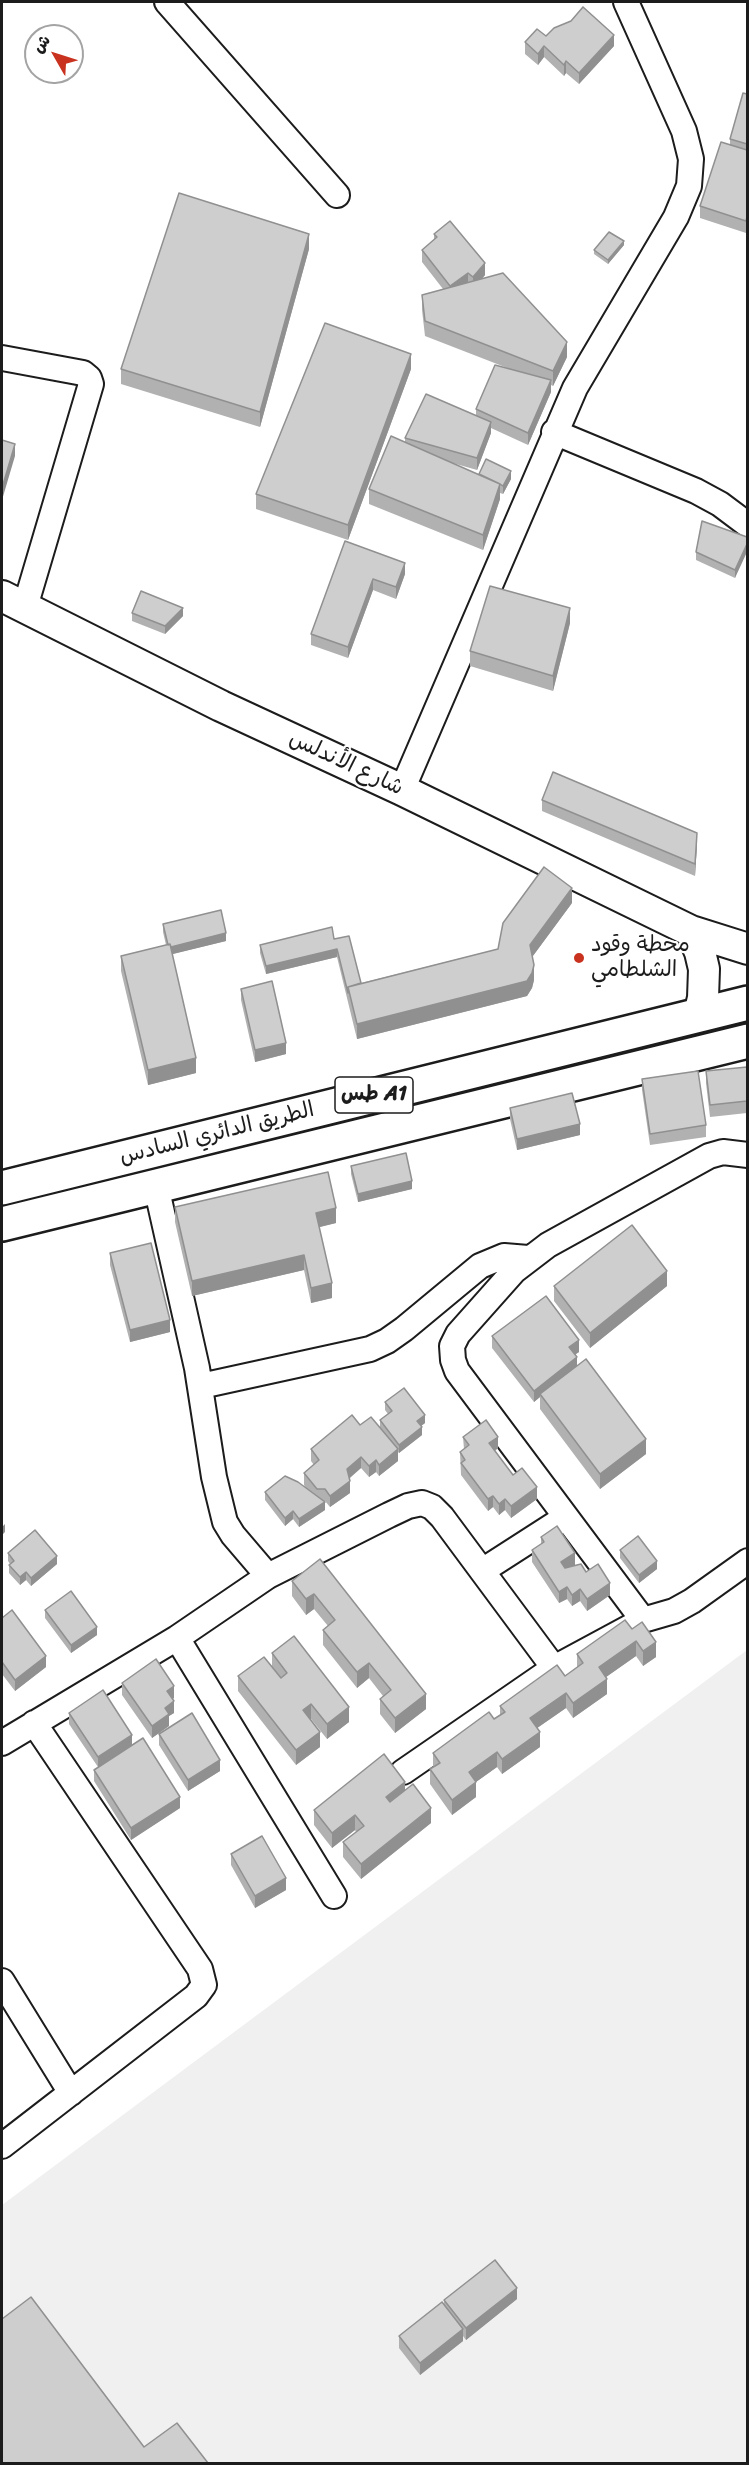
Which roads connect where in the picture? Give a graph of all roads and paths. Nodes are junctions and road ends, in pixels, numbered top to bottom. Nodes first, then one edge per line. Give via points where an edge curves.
1 (167, 2) edge
2 (626, 2) edge
3 (337, 195) dead end
4 (2, 358) edge
5 (554, 432) junction
6 (747, 525) edge
7 (13, 601) edge
8 (402, 790) junction
9 (691, 931) junction
10 (747, 950) edge
11 (747, 1003) edge
12 (699, 1015) junction
13 (747, 1041) edge
14 (747, 1155) edge
15 (156, 1186) junction
16 (2, 1188) edge
17 (2, 1224) edge
18 (528, 1258) junction
19 (201, 1386) junction
20 (566, 1516) junction
21 (747, 1561) edge
22 (482, 1571) junction
23 (268, 1576) junction
24 (643, 1620) junction
25 (177, 1638) junction
26 (554, 1668) junction
27 (34, 1723) junction
28 (2, 1743) edge
29 (403, 1772) dead end
30 (334, 1896) dead end
31 (2, 1981) edge
32 (71, 2093) junction
33 (2, 2146) edge

1 - 3 street
2 - 5 street via 684,130 691,159 689,186 676,217 574,388
4 - 7 street via 83,373 91,384
5 - 6 street via 696,491
5 - 8 street
7 - 8 main road, شارع الأندلس via 220,706
8 - 9 main road, شارع الأندلس
9 - 10 main road, شارع الأندلس
9 - 12 main road via 704,969
11 - 12 highway, الطريق الدائري السادس / طس A1
12 - 16 highway, الطريق الدائري السادس / طس A1
13 - 15 highway, الطريق الدائري السادس / طس A1
14 - 18 street via 723,1152 709,1156
15 - 17 highway, الطريق الدائري السادس / طس A1
15 - 19 street
18 - 19 street via 504,1256 480,1266 404,1329 370,1349
18 - 20 street via 458,1334 452,1346 453,1360 457,1371
19 - 23 street via 214,1477 225,1522
20 - 22 street
20 - 24 street
21 - 24 street via 692,1601
22 - 23 street via 442,1517 422,1503 408,1506
22 - 26 street
23 - 25 street
24 - 26 street
25 - 27 street
25 - 30 street
26 - 29 street
27 - 28 street
27 - 32 street via 200,1968 204,1985 196,1996
31 - 32 street
32 - 33 street

